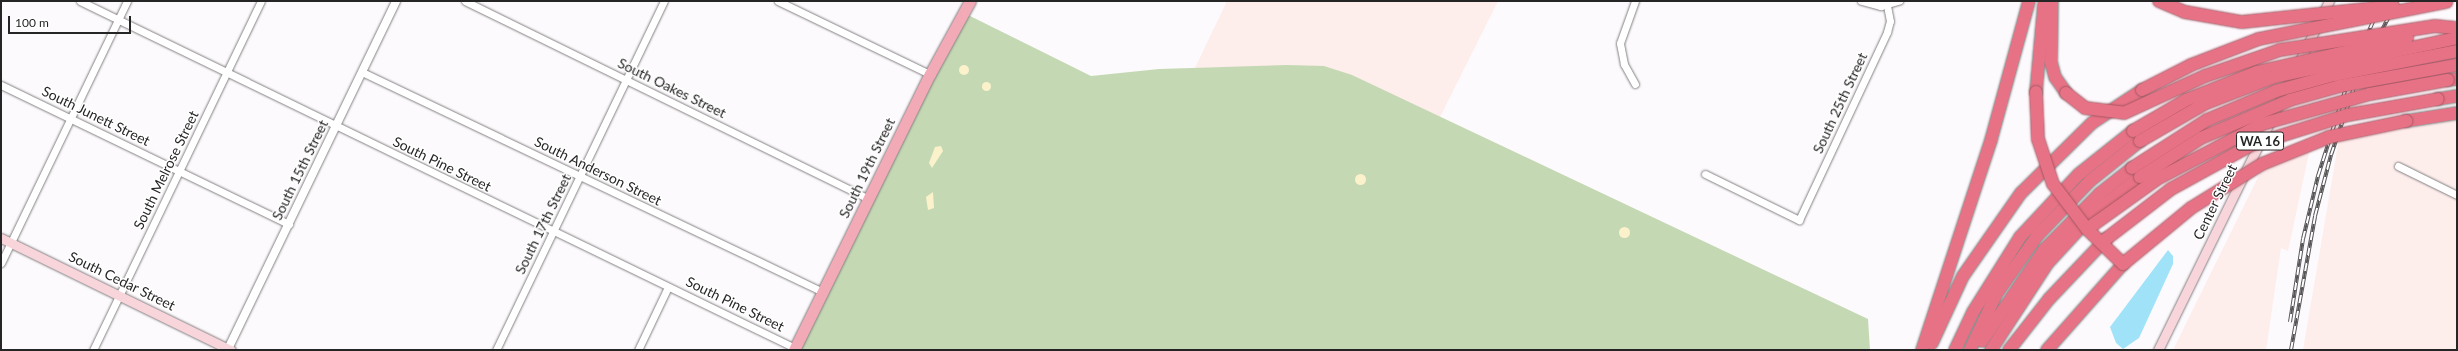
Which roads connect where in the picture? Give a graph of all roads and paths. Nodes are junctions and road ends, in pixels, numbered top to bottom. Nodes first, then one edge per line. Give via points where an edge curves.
1 (80, 1) edge
2 (127, 1) edge
3 (261, 1) edge
4 (396, 1) edge
5 (465, 1) edge
6 (664, 1) edge
7 (778, 1) edge
8 (970, 1) edge
9 (1635, 1) edge
10 (1862, 1) edge
11 (1899, 1) edge
12 (2029, 1) edge
13 (2044, 1) edge
14 (2052, 1) edge
15 (2159, 1) edge
16 (2329, 1) edge
17 (2449, 2) edge
18 (1887, 5) junction
19 (118, 20) junction
20 (2456, 31) edge
21 (2457, 51) edge
22 (2457, 65) edge
23 (362, 72) junction
24 (226, 74) junction
25 (930, 74) junction
26 (2457, 79) edge
27 (626, 81) junction
28 (1634, 84) dead end
29 (1, 85) edge
30 (2457, 97) edge
31 (2457, 113) edge
32 (71, 118) junction
33 (336, 127) junction
34 (2398, 166) dead end
35 (179, 172) junction
36 (1705, 174) dead end
37 (580, 177) junction
38 (2457, 195) edge
39 (868, 198) junction
40 (289, 224) junction
41 (2087, 230) junction
42 (554, 231) junction
43 (1, 238) edge
44 (11, 242) junction
45 (1, 263) edge
46 (2123, 264) junction
47 (668, 287) junction
48 (823, 292) junction
49 (120, 295) junction
50 (795, 349) edge
51 (93, 350) edge
52 (229, 350) edge
53 (496, 350) edge
54 (638, 350) edge
55 (1922, 350) edge
56 (1929, 350) edge
57 (1955, 350) edge
58 (1970, 350) edge
59 (1978, 350) edge
60 (1991, 350) edge
61 (2009, 350) edge
62 (2047, 350) edge
63 (2158, 350) edge

1 - 19 street, South Pine Street
2 - 19 street
3 - 24 street, South Melrose Street
4 - 23 street, South 15th Street
5 - 27 street, South Oakes Street
6 - 27 street, South 17th Street
7 - 25 street
8 - 25 main road, South 19th Street
9 - 28 street via 1620,44 1624,64
10 - 18 street
11 - 18 street
12 - 55 highway via 1991,140
13 - 41 highway, bridge via 2036,92 2037,134 2053,184
14 - 20 highway, bridge via 2052,62 2055,77 2066,93 2086,108 2124,113 2205,76 2280,50 2435,26
15 - 17 highway, bridge via 2185,12 2242,22
16 - 63 main road, Center Street
17 - 56 highway, bridge via 2259,39 2191,65 2142,90 2092,123 2021,193 1963,276
18 - 36 street, South 25th Street via 1890,21 1883,42 1799,220
19 - 24 street, South Pine Street
19 - 32 street
20 - 57 highway, bridge via 2257,72 2186,100 2133,131 2079,174 2020,237 1973,312
20 - 58 highway, bridge via 2274,77 2204,104 2140,141 2090,181 2037,236 2001,288
21 - 59 highway, bridge via 2334,75 2276,91 2208,120 2132,168 2100,194 2044,250 1994,320
22 - 60 highway, bridge via 2340,86 2284,103 2201,138 2140,177 2094,214 2047,264
23 - 33 street, South 15th Street
23 - 37 street, South Anderson Street
24 - 33 street, South Pine Street
24 - 35 street, South Melrose Street
25 - 39 main road, South 19th Street
26 - 41 highway, bridge via 2370,94 2262,124 2157,179
27 - 37 street, South 17th Street
27 - 39 street, South Oakes Street
29 - 32 street, South Junett Street
30 - 61 highway, WA 16, bridge via 2348,115 2251,145 2171,189 2106,239 2049,299
31 - 46 highway, bridge via 2342,134 2262,164 2191,208
32 - 35 street, South Junett Street
32 - 44 street
33 - 40 street, South 15th Street
33 - 42 street, South Pine Street
34 - 38 street
35 - 40 street, South Junett Street
35 - 49 street, South Melrose Street
37 - 42 street, South 17th Street
37 - 48 street, South Anderson Street
39 - 48 main road, South 19th Street
40 - 52 street, South 15th Street
41 - 46 highway, bridge
42 - 47 street, South Pine Street
42 - 53 street, South 17th Street
43 - 44 main road, South Cedar Street
44 - 45 street
44 - 49 main road, South Cedar Street
46 - 62 highway
47 - 50 street, South Pine Street
47 - 54 street
48 - 50 main road, South 19th Street
49 - 51 street, South Melrose Street
49 - 52 main road, South Cedar Street

